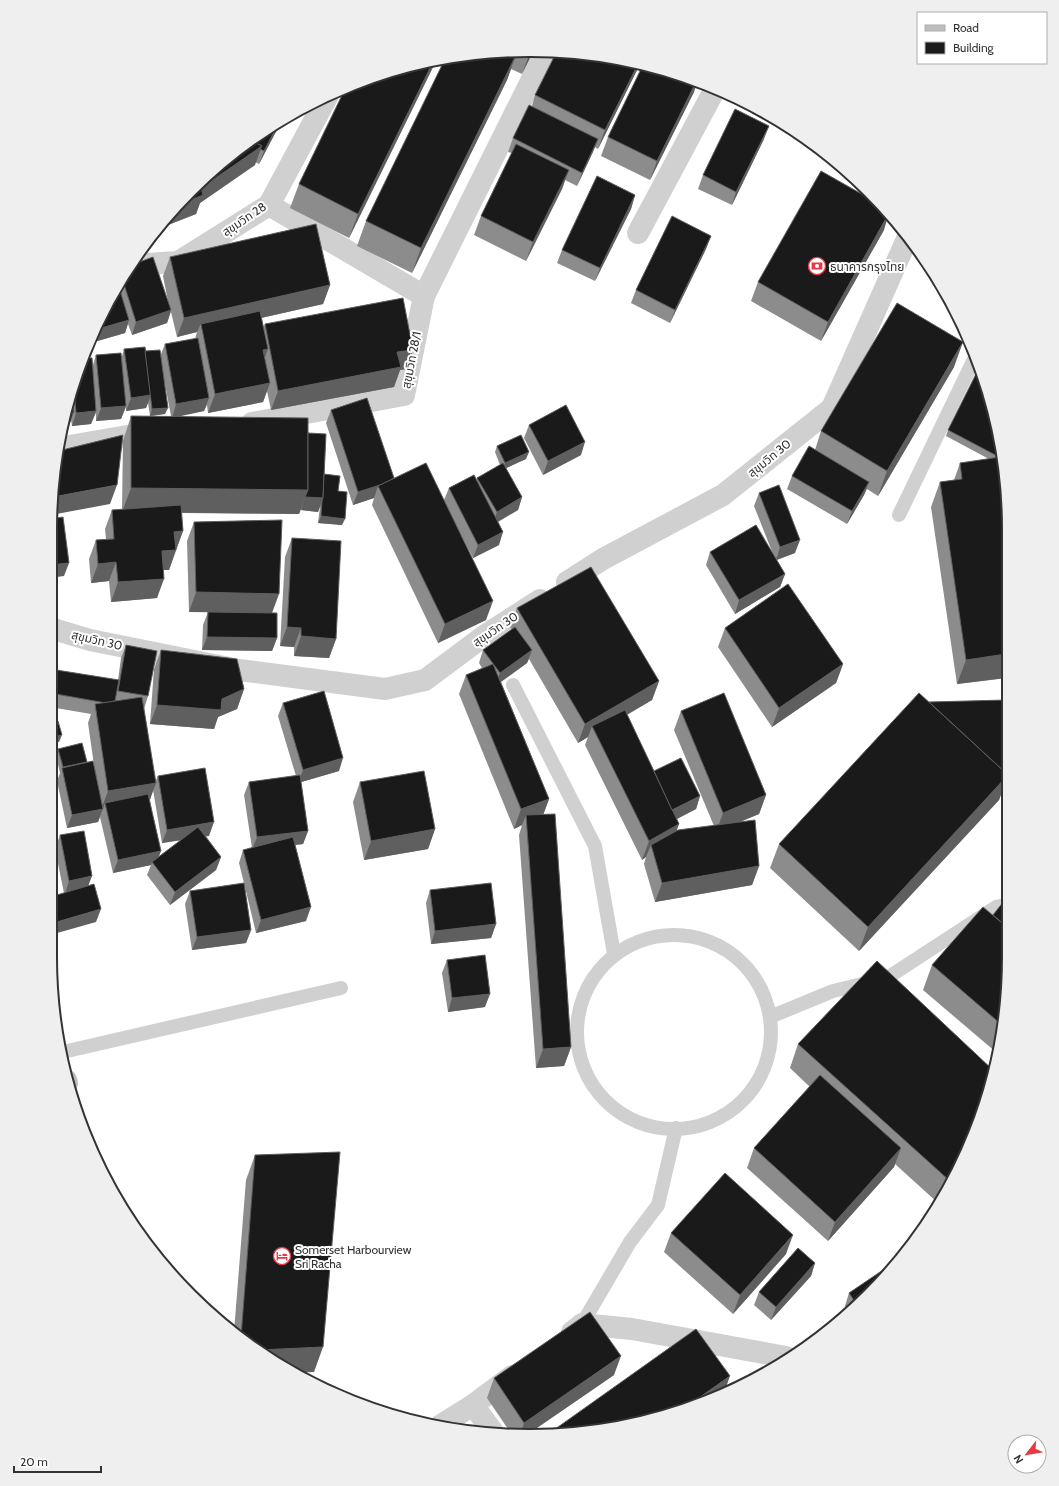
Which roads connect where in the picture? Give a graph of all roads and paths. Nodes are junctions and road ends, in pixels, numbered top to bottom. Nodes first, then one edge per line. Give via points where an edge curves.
1 (543, 57) edge
2 (713, 94) edge
3 (323, 105) edge
4 (269, 205) junction
5 (638, 233) dead end
6 (905, 244) edge
7 (139, 264) edge
8 (424, 296) junction
9 (971, 363) edge
10 (235, 426) edge
11 (144, 435) edge
12 (64, 447) edge
13 (899, 515) dead end
14 (57, 630) edge
15 (513, 685) dead end
16 (1002, 906) edge
17 (614, 954) junction
18 (341, 988) dead end
19 (770, 1017) junction
20 (67, 1051) edge
21 (676, 1128) junction
22 (582, 1324) junction
23 (556, 1343) edge
24 (781, 1356) edge
25 (531, 1362) edge
26 (473, 1405) junction
27 (447, 1422) edge
28 (489, 1427) edge

1 - 8 street, สุขุมวิท 28/1
2 - 5 street
3 - 4 street, สุขุมวิท 28
4 - 7 street, สุขุมวิท 28 via 178,262
4 - 8 street
6 - 14 street, สุขุมวิท 30 via 832,408 724,495 603,559 484,636 425,680 384,689 246,671 90,640
8 - 10 street, สุขุมวิท 28/1 via 404,395
9 - 13 lane
11 - 12 street
15 - 17 lane via 595,846
16 - 19 lane via 996,907 887,978 833,991
17 - 19 lane via 642,939 674,934 705,939 733,953 755,976 769,1005
17 - 21 lane via 593,977 580,1007 577,1041 586,1073 604,1100 632,1120 664,1129
18 - 20 lane
19 - 21 lane via 772,1036 766,1067 750,1095 726,1115 697,1128
21 - 22 lane via 658,1205 630,1242
22 - 23 street
22 - 24 street via 632,1329
25 - 26 street
26 - 27 street
26 - 28 street

